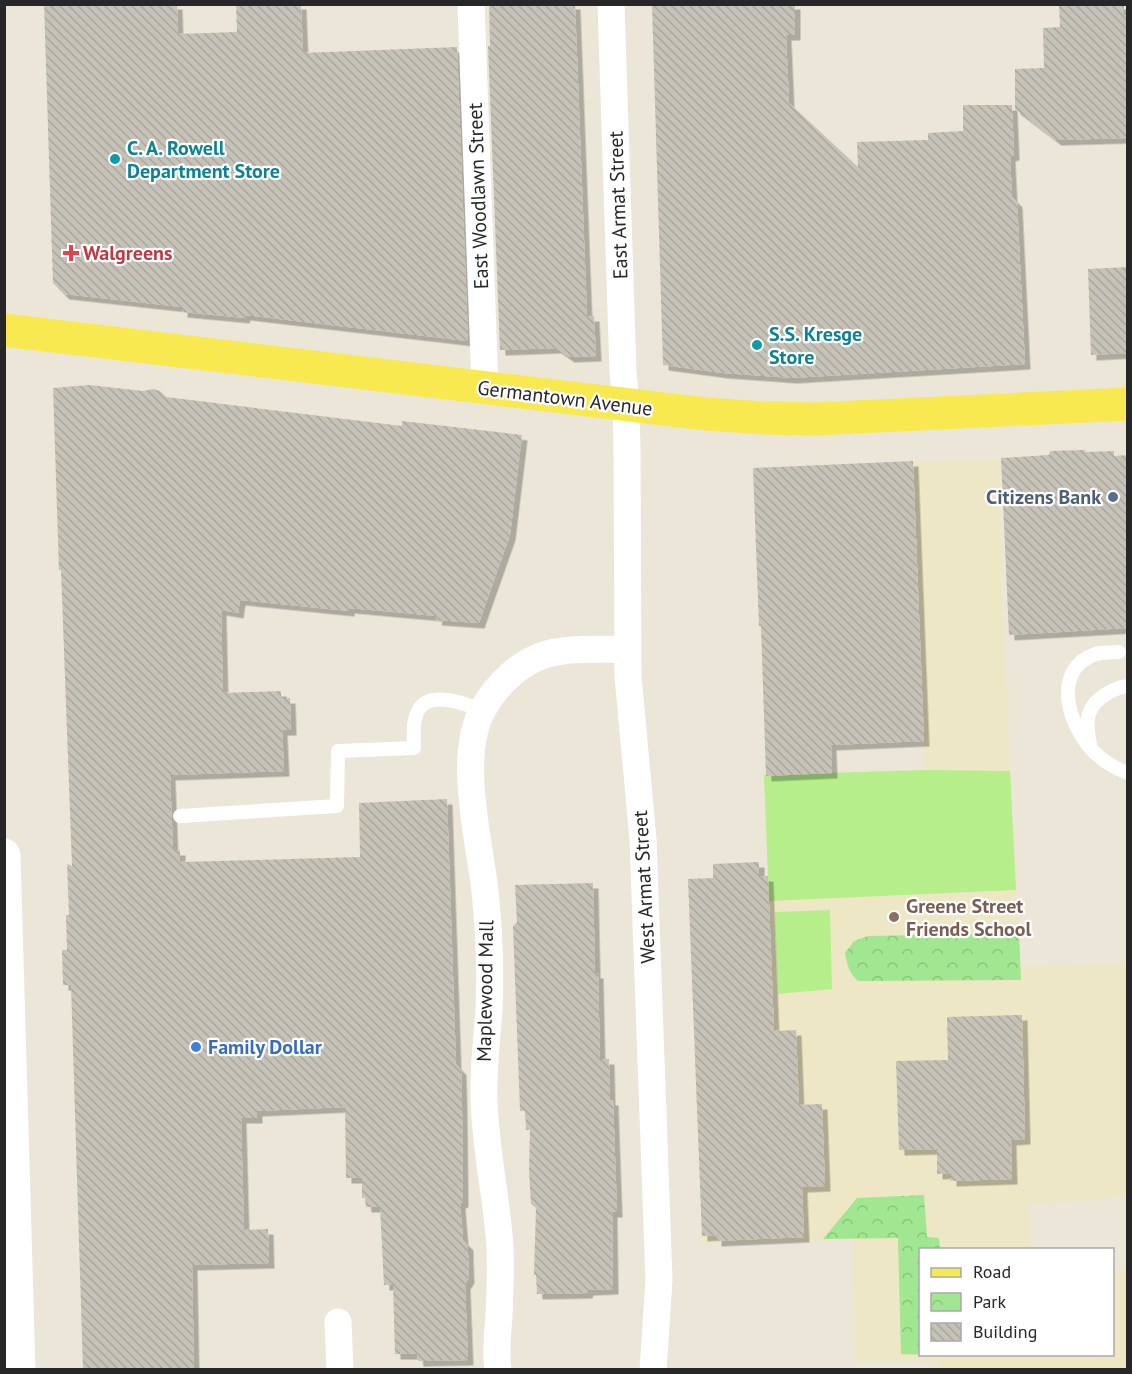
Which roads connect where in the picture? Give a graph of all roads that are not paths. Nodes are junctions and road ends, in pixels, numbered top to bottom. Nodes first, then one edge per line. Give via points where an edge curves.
1 (471, 4) edge
2 (612, 4) edge
3 (4, 330) edge
4 (485, 388) junction
5 (1128, 404) edge
6 (626, 405) junction
7 (628, 649) junction
8 (1119, 652) dead end
9 (1128, 686) edge
10 (483, 710) junction
11 (1091, 749) junction
12 (1128, 773) edge
13 (180, 816) dead end
14 (4, 855) edge
15 (7, 1018) edge
16 (338, 1322) dead end
17 (20, 1370) edge
18 (340, 1370) edge
19 (498, 1370) edge
20 (653, 1370) edge

1 - 4 street, East Woodlawn Street
2 - 6 street, East Armat Street
3 - 4 main road, Germantown Avenue
4 - 6 main road, Germantown Avenue
5 - 6 main road, Germantown Avenue via 815,419 706,414
6 - 7 street, West Armat Street
7 - 10 street, Maplewood Mall via 547,654 504,680
7 - 20 street, West Armat Street via 643,839 660,1280
8 - 11 lane via 1096,654 1078,664 1070,676 1070,712
9 - 11 lane via 1115,688 1089,712
10 - 13 lane via 439,699 418,709 414,748 338,751 337,806
10 - 19 street, Maplewood Mall via 471,747 470,772 489,927 484,1097 500,1248
11 - 12 lane via 1113,767
14 - 15 street
15 - 17 street
16 - 18 street

